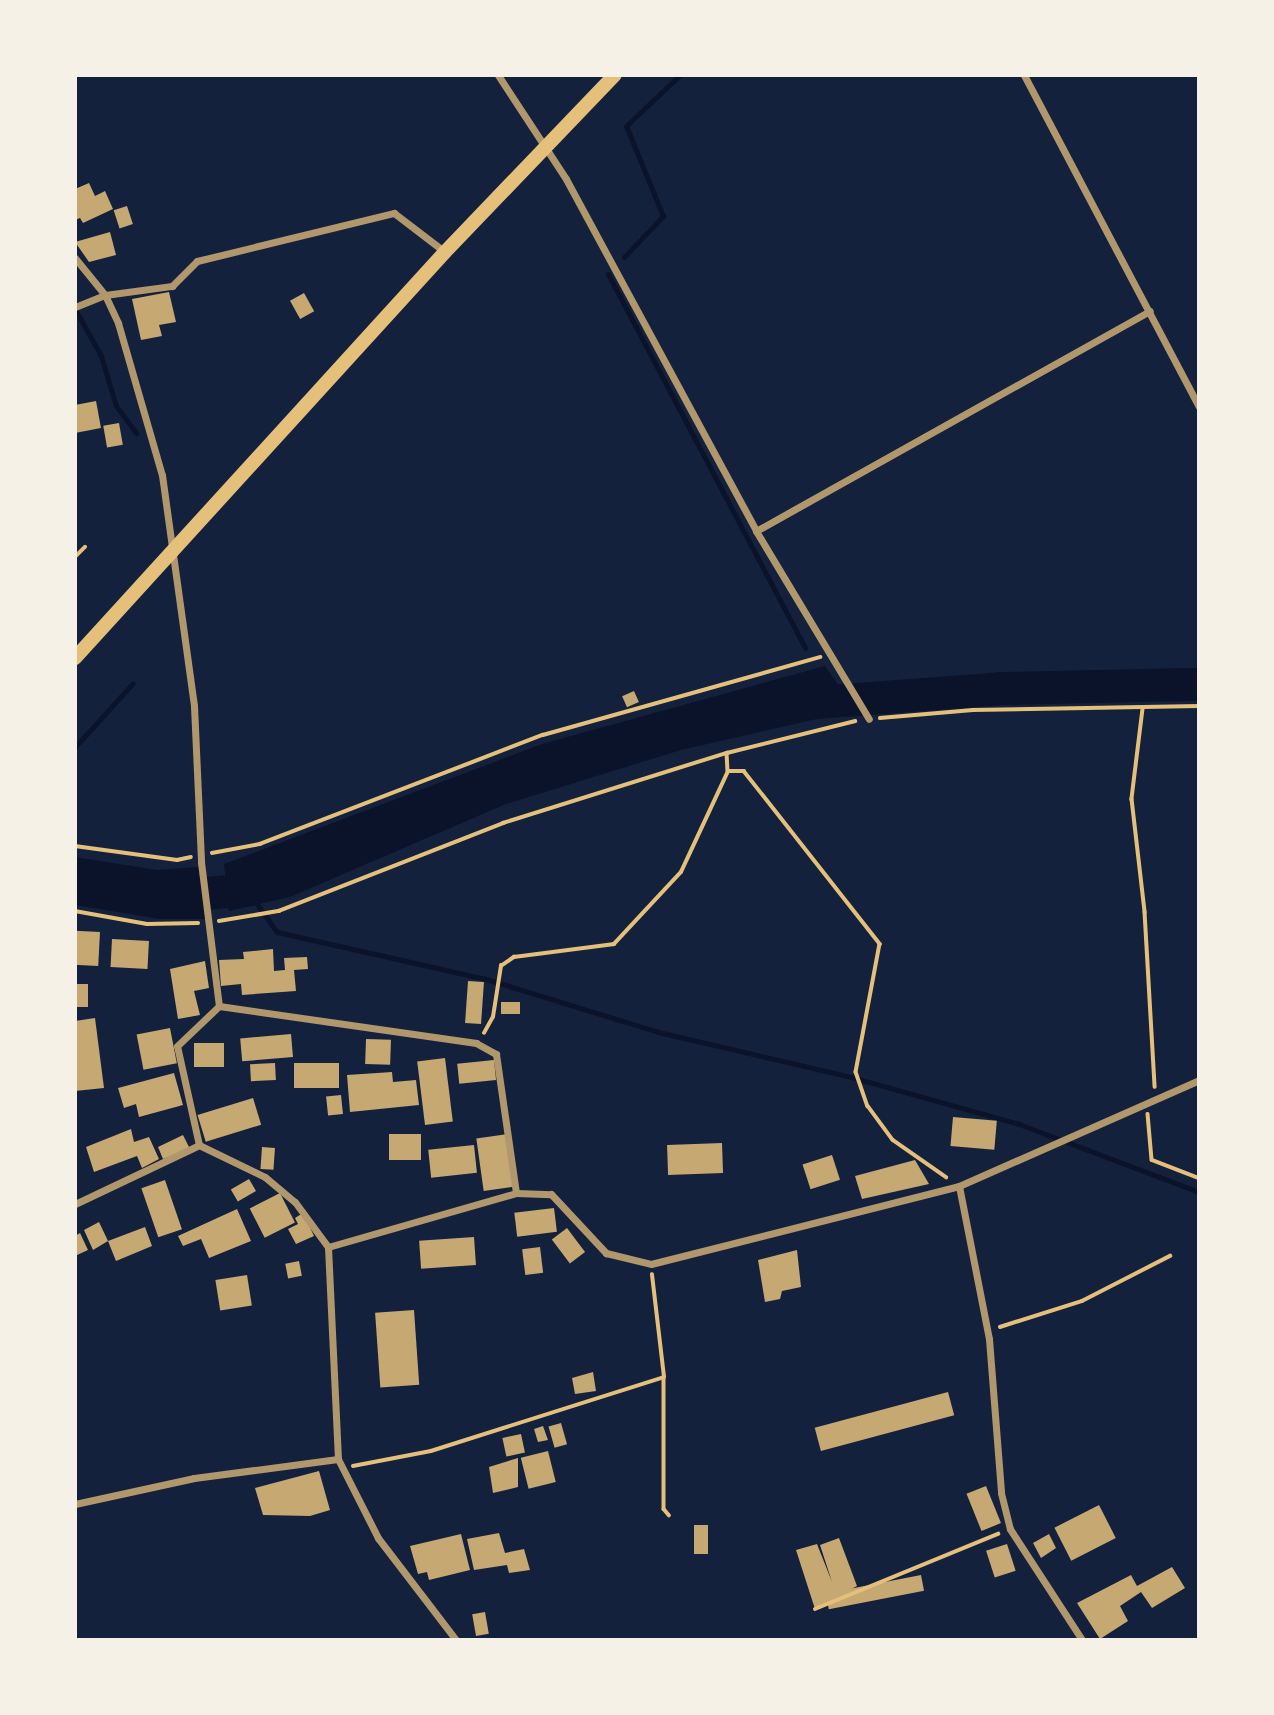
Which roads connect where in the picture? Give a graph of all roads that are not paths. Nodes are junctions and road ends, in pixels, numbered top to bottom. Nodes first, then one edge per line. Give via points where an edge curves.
1 (498, 75) edge
2 (615, 75) edge
3 (1024, 75) edge
4 (545, 146) junction
5 (445, 252) junction
6 (75, 258) edge
7 (105, 295) junction
8 (75, 307) edge
9 (1150, 311) junction
10 (1199, 407) edge
11 (756, 531) junction
12 (175, 547) junction
13 (75, 658) edge
14 (869, 719) road end
15 (219, 1006) junction
16 (1199, 1080) edge
17 (199, 1145) junction
18 (959, 1186) junction
19 (516, 1193) junction
20 (75, 1204) edge
21 (328, 1247) junction
22 (338, 1460) junction
23 (75, 1504) edge
24 (456, 1640) edge
25 (1082, 1640) edge

1 - 4 street
2 - 4 highway
3 - 9 street
4 - 5 highway
4 - 11 street
5 - 7 street via 394,213 197,261 172,286
5 - 12 highway
6 - 7 street
7 - 8 street
7 - 12 street via 145,403
9 - 10 street
9 - 11 street
11 - 14 street
12 - 13 highway
12 - 15 street via 194,706 201,858
15 - 17 street via 177,1046
15 - 19 street via 477,1044 496,1054
16 - 18 street
17 - 20 street
17 - 21 street via 265,1177 295,1202
18 - 19 street via 651,1264 606,1253 551,1194
18 - 25 street via 988,1331 1001,1493 1010,1529
19 - 21 street
21 - 22 street
22 - 23 street via 194,1478
22 - 24 street via 379,1538

